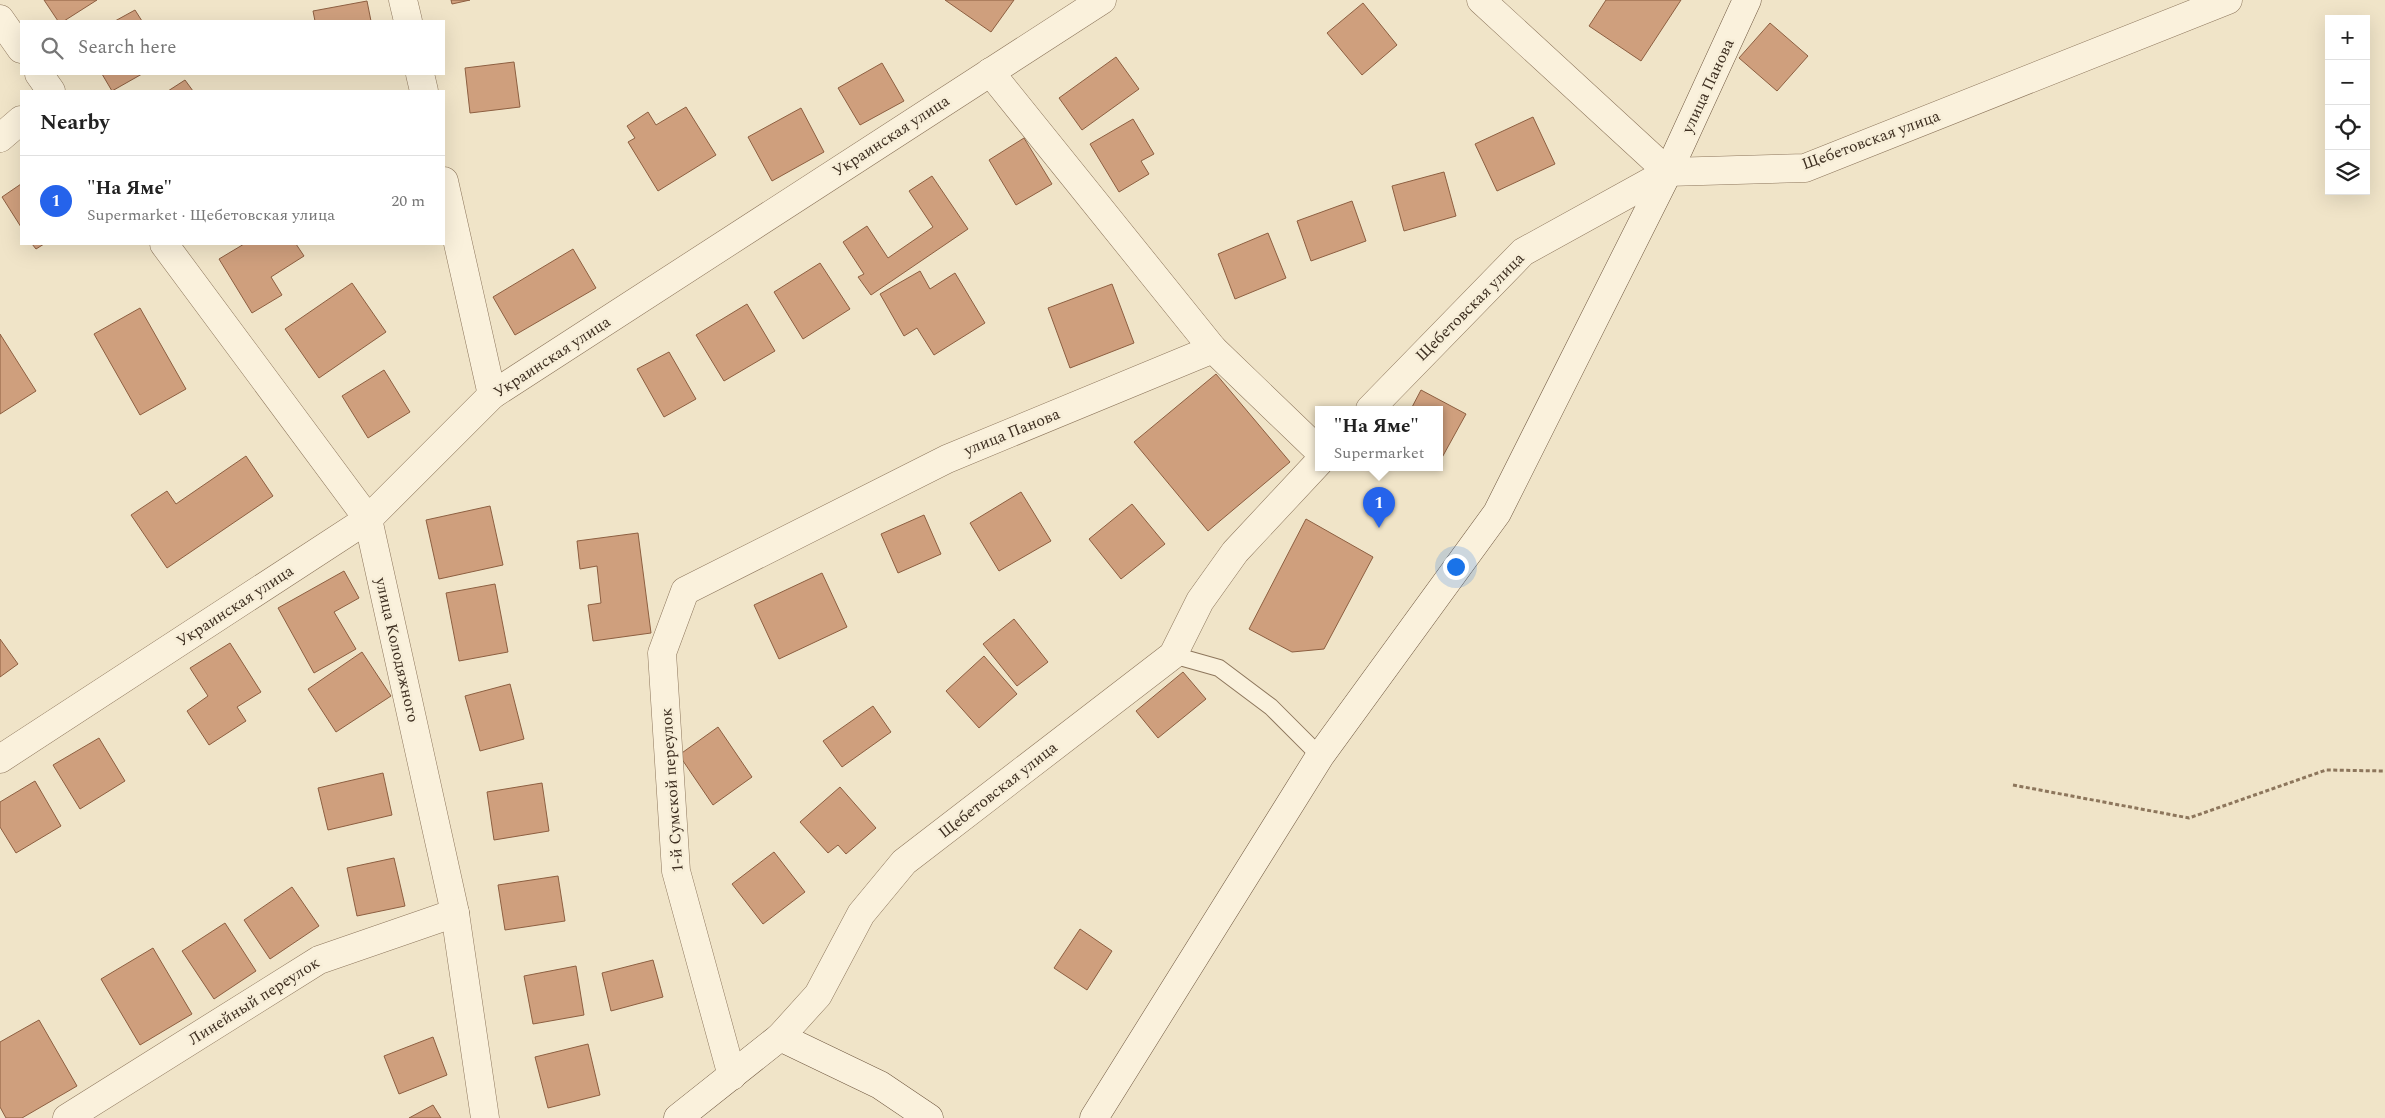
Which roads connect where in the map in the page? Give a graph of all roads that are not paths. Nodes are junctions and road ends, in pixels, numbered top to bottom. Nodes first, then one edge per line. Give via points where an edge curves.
1 (403, 0) edge
2 (1102, 0) edge
3 (1482, 0) edge
4 (1748, 0) edge
5 (2228, 0) edge
6 (0, 19) edge
7 (408, 20) edge
8 (20, 48) edge
9 (990, 72) junction
10 (40, 75) edge
11 (420, 75) edge
12 (50, 90) edge
13 (424, 90) edge
14 (20, 121) edge
15 (0, 138) edge
16 (1668, 172) junction
17 (445, 185) edge
18 (165, 245) edge
19 (1213, 349) junction
20 (492, 395) junction
21 (1373, 406) edge
22 (1315, 447) edge
23 (1315, 466) edge
24 (368, 519) junction
25 (685, 591) joint
26 (1172, 655) junction
27 (1320, 756) junction
28 (0, 759) edge
29 (456, 912) junction
30 (780, 1037) junction
31 (732, 1076) junction
32 (67, 1118) edge
33 (485, 1118) edge
34 (678, 1118) edge
35 (929, 1118) edge
36 (1094, 1118) edge

1 - 7 street
2 - 9 street, Украинская улица
3 - 16 street
4 - 16 street, улица Панова
5 - 16 street, Щебетовская улица via 1806,168
6 - 8 street
9 - 19 street
9 - 20 street, Украинская улица
10 - 12 street
11 - 13 street
14 - 15 street
16 - 21 street, Щебетовская улица via 1523,252
16 - 27 street, улица Панова via 1497,513
17 - 20 street
18 - 24 street, улица Колодяжного
19 - 22 street
19 - 25 street, улица Панова via 947,459
20 - 24 street, Украинская улица
23 - 26 street, Щебетовская улица via 1235,552 1200,601
24 - 28 street, Украинская улица
24 - 29 street, улица Колодяжного
25 - 31 street, 1-й Сумской переулок via 662,653 676,871
26 - 27 lane via 1219,668 1271,707
26 - 30 street, Щебетовская улица via 904,862 861,914 818,995
27 - 36 street, улица Панова
29 - 32 street, Линейный переулок via 320,960
29 - 33 street, улица Колодяжного
30 - 31 street, Щебетовская улица
30 - 35 street via 880,1086
31 - 34 street, Щебетовская улица

